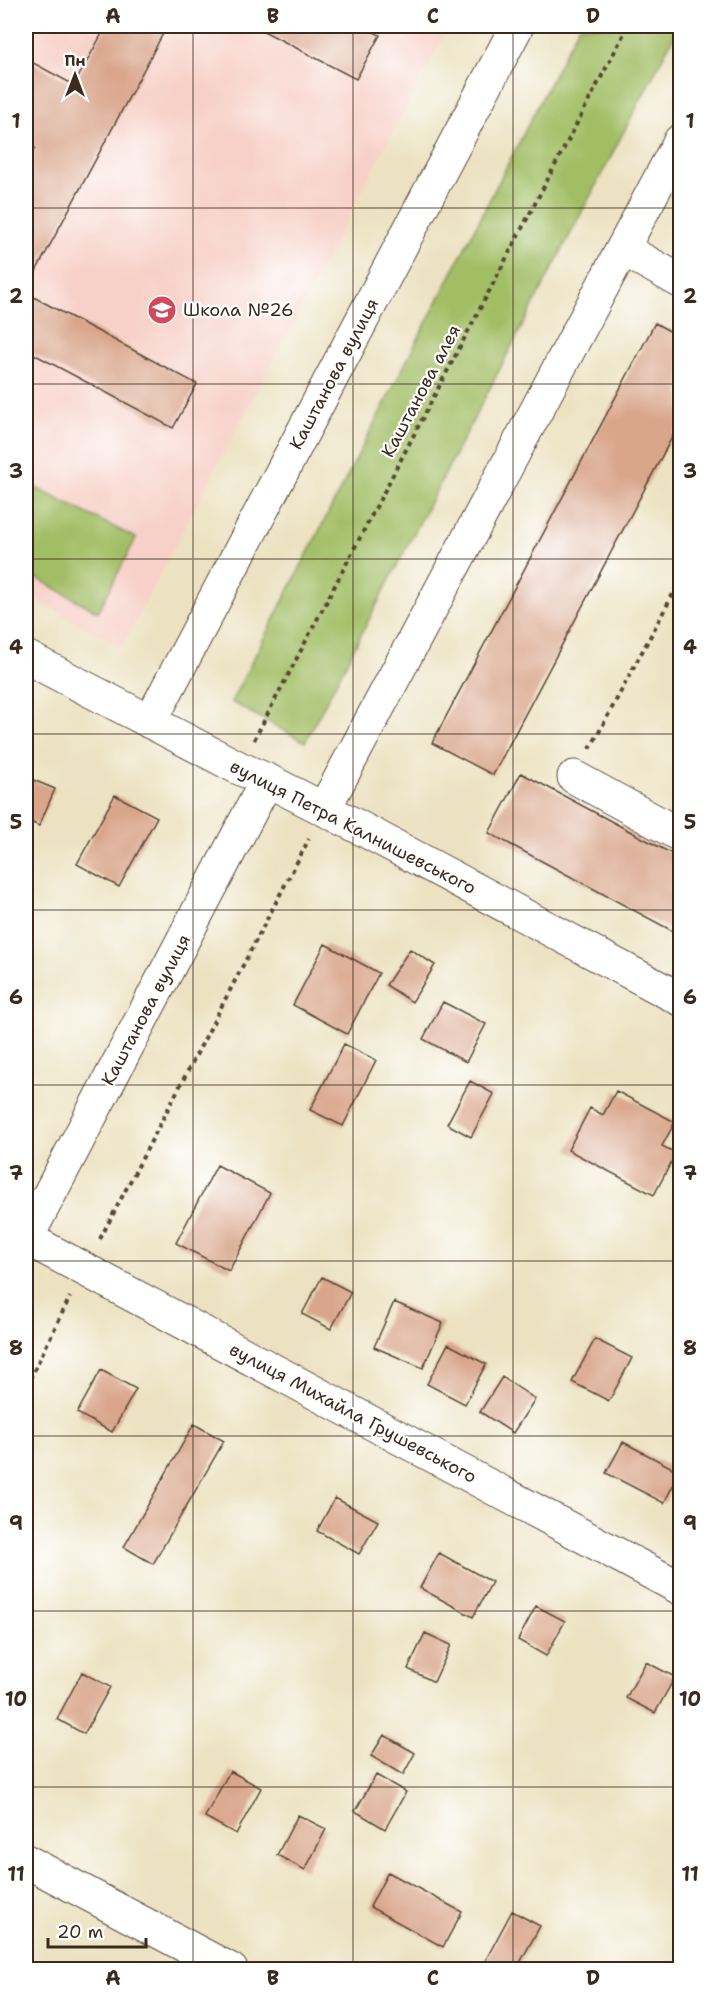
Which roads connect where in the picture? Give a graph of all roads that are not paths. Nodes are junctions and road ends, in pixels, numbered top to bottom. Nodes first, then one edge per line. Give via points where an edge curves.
1 (517, 26) edge
2 (681, 141) edge
3 (623, 249) junction
4 (681, 281) edge
5 (26, 657) edge
6 (150, 722) junction
7 (253, 774) junction
8 (574, 777) road end
9 (324, 809) junction
10 (681, 835) edge
11 (681, 999) edge
12 (26, 1238) edge
13 (681, 1588) edge
14 (26, 1861) edge
15 (231, 1970) edge

1 - 6 street, Каштанова вулиця
2 - 3 street
3 - 4 street
3 - 9 street
5 - 6 street, вулиця Петра Калнишевського
6 - 7 street, вулиця Петра Калнишевського
7 - 9 street, вулиця Петра Калнишевського
7 - 12 street, Каштанова вулиця
8 - 10 street
9 - 11 street, вулиця Петра Калнишевського
12 - 13 street, вулиця Михайла Грушевського
14 - 15 street

